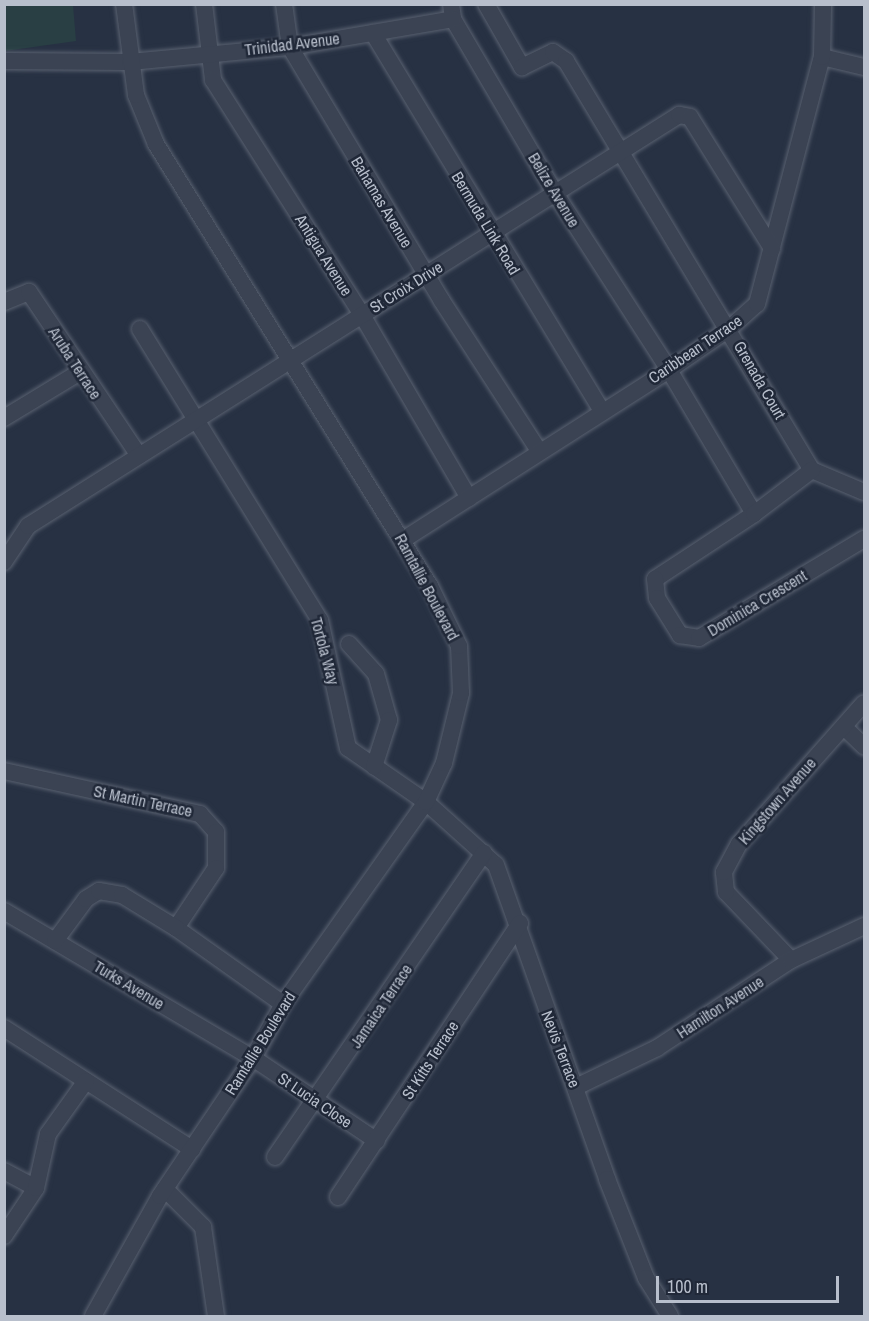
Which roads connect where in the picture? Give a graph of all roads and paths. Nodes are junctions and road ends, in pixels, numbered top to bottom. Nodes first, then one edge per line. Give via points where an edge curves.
1 (124, 4) edge
2 (204, 4) edge
3 (284, 4) edge
4 (486, 4) edge
5 (823, 4) edge
6 (452, 12) edge
7 (373, 33) junction
8 (290, 47) junction
9 (209, 53) junction
10 (822, 57) junction
11 (4, 61) edge
12 (130, 62) junction
13 (864, 67) edge
14 (621, 151) junction
15 (555, 193) junction
16 (492, 233) junction
17 (771, 248) junction
18 (425, 275) junction
19 (4, 302) edge
20 (362, 315) junction
21 (730, 328) junction
22 (140, 329) dead end
23 (291, 360) junction
24 (669, 370) junction
25 (80, 372) junction
26 (602, 411) junction
27 (4, 418) edge
28 (197, 419) junction
29 (539, 451) junction
30 (139, 456) junction
31 (812, 470) junction
32 (864, 492) edge
33 (470, 498) junction
34 (753, 514) junction
35 (864, 539) edge
36 (403, 540) junction
37 (4, 561) edge
38 (349, 644) dead end
39 (864, 703) edge
40 (844, 727) junction
41 (864, 746) edge
42 (374, 767) junction
43 (4, 771) edge
44 (426, 802) junction
45 (484, 853) junction
46 (4, 911) edge
47 (520, 923) junction
48 (864, 926) edge
49 (177, 928) junction
50 (55, 941) junction
51 (791, 960) junction
52 (283, 1004) junction
53 (4, 1028) edge
54 (253, 1059) junction
55 (86, 1081) junction
56 (576, 1087) junction
57 (317, 1101) junction
58 (377, 1141) junction
59 (192, 1149) junction
60 (275, 1157) dead end
61 (4, 1170) edge
62 (36, 1188) junction
63 (165, 1189) junction
64 (338, 1197) dead end
65 (4, 1236) edge
66 (93, 1317) edge
67 (216, 1317) edge
68 (670, 1317) edge

1 - 12 street, Ramtallie Boulevard
2 - 9 street, Antigua Avenue
3 - 8 street, Bahamas Avenue
4 - 14 street, Grenada Court via 522,67 553,52 566,61
5 - 10 street, Caribbean Terrace
6 - 7 street, Trinidad Avenue
6 - 15 street, Belize Avenue
7 - 8 street, Trinidad Avenue
7 - 16 street, Bermuda Link Road
8 - 9 street, Trinidad Avenue
8 - 18 street, Bahamas Avenue
9 - 12 street, Trinidad Avenue
9 - 20 street, Antigua Avenue via 213,80
10 - 13 street
10 - 17 street, Caribbean Terrace
11 - 12 street, Trinidad Avenue
12 - 23 street, Ramtallie Boulevard via 136,94 156,144
14 - 15 street, St Croix Drive
14 - 17 street, St Croix Drive via 678,116 690,117
14 - 21 street, Grenada Court
15 - 16 street, St Croix Drive
15 - 24 street, Belize Avenue
16 - 18 street, St Croix Drive
16 - 26 street, Bermuda Link Road
17 - 21 street, Caribbean Terrace via 757,304
18 - 20 street, St Croix Drive
18 - 29 street, Bahamas Avenue
19 - 25 street, Aruba Terrace via 29,292
20 - 23 street, St Croix Drive
20 - 33 street, Antigua Avenue
21 - 24 street, Caribbean Terrace
21 - 31 street, Grenada Court
22 - 28 street, Tortola Way
23 - 28 street, St Croix Drive
23 - 36 street, Ramtallie Boulevard
24 - 26 street, Caribbean Terrace
24 - 34 street
25 - 27 street
25 - 30 street, Aruba Terrace
26 - 29 street, Caribbean Terrace
28 - 30 street, St Croix Drive
28 - 42 street, Tortola Way via 320,620 348,748
29 - 33 street, Caribbean Terrace
30 - 37 street, St Croix Drive via 28,526
31 - 32 street
31 - 34 street, Dominica Crescent
33 - 36 street, Caribbean Terrace
34 - 35 street, Dominica Crescent via 655,579 657,598 680,635 699,638
36 - 44 street, Ramtallie Boulevard via 459,646 461,693 444,763
38 - 42 street via 376,674 389,720
39 - 40 street, Kingstown Avenue
40 - 41 street
40 - 51 street, Kingstown Avenue via 739,844 724,872 726,892
42 - 44 street, Tortola Way
43 - 49 street, St Martin Terrace via 200,814 216,832 216,868
44 - 45 street, Nevis Terrace
44 - 52 street, Ramtallie Boulevard
45 - 47 street, Nevis Terrace via 496,865
45 - 57 street, Jamaica Terrace
46 - 50 street, Turks Avenue
47 - 56 street, Nevis Terrace
47 - 58 street, St Kitts Terrace
48 - 51 street, Hamilton Avenue
49 - 50 street via 122,895 99,891 86,899
49 - 52 street
50 - 54 street, Turks Avenue
51 - 56 street, Hamilton Avenue via 657,1048
52 - 54 street, Ramtallie Boulevard
53 - 55 street
54 - 57 street, St Lucia Close
54 - 59 street, Ramtallie Boulevard
55 - 59 street
55 - 62 street via 48,1134
56 - 68 street, Nevis Terrace via 646,1278
57 - 58 street, St Lucia Close
57 - 60 street, Jamaica Terrace
58 - 64 street, St Kitts Terrace
59 - 63 street, Ramtallie Boulevard
61 - 62 street
62 - 65 street
63 - 66 street, Ramtallie Boulevard
63 - 67 street via 203,1227

